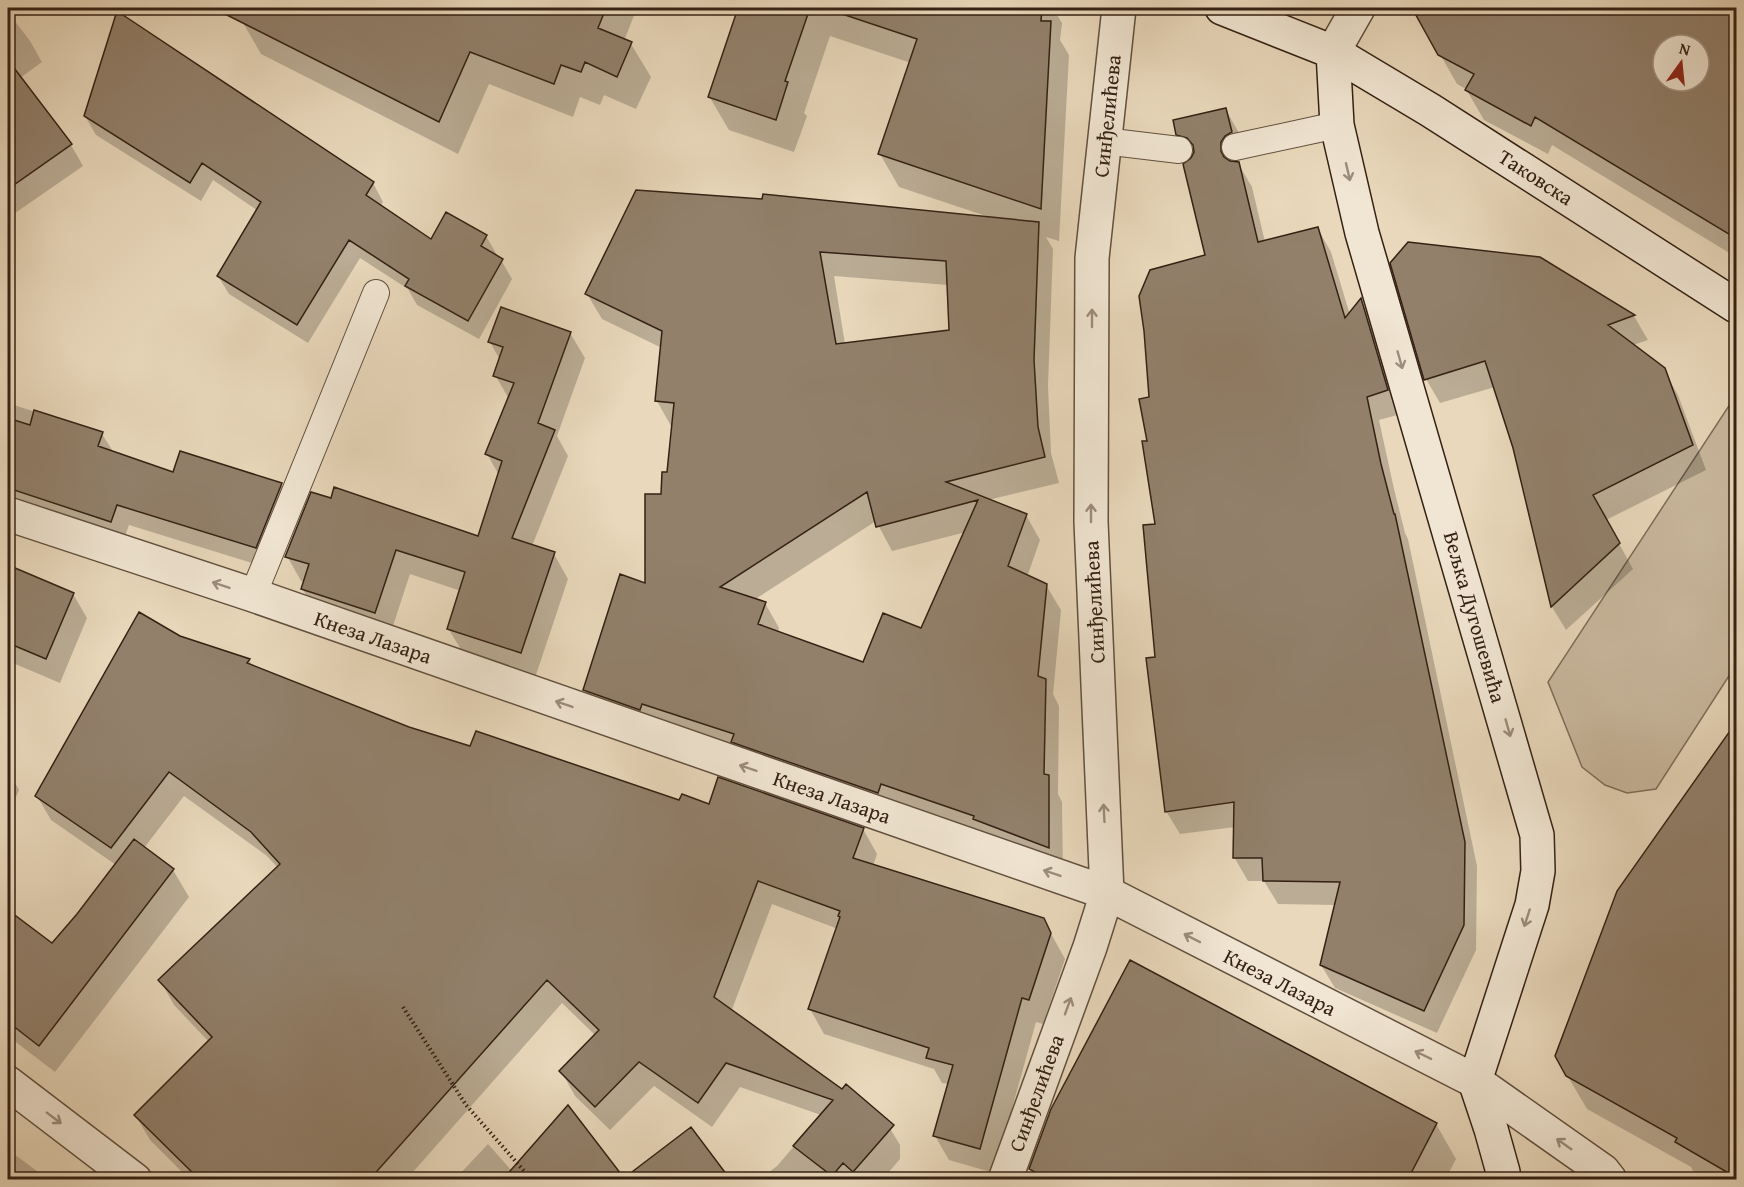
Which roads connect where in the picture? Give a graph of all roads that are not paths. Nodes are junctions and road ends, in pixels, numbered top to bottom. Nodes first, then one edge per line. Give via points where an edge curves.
1 (1119, 8) edge
2 (1222, 8) edge
3 (1358, 8) edge
4 (1333, 52) junction
5 (1336, 125) junction
6 (1104, 141) junction
7 (1235, 147) dead end
8 (1179, 150) dead end
9 (376, 293) dead end
10 (1737, 306) edge
11 (8, 514) edge
12 (253, 595) junction
13 (1107, 893) junction
14 (1475, 1081) junction
15 (8, 1083) edge
16 (135, 1179) edge
17 (1005, 1179) edge
18 (1503, 1179) edge
19 (1610, 1179) edge

1 - 6 street, Синђелићева
2 - 4 street, Таковска
3 - 4 street
4 - 5 street, Вељка Дугошевића
4 - 10 street, Таковска
5 - 7 lane
5 -> 14 street, Вељка Дугошевића via 1362,233 1537,835 1538,871 1532,905
6 - 8 lane
13 -> 6 street, Синђелићева via 1091,522 1092,258
9 - 12 lane
12 -> 11 street, Кнеза Лазара
13 -> 12 street, Кнеза Лазара
14 -> 13 street, Кнеза Лазара
17 -> 13 street, Синђелићева
14 - 18 street
19 -> 14 street, Кнеза Лазара
15 -> 16 street

